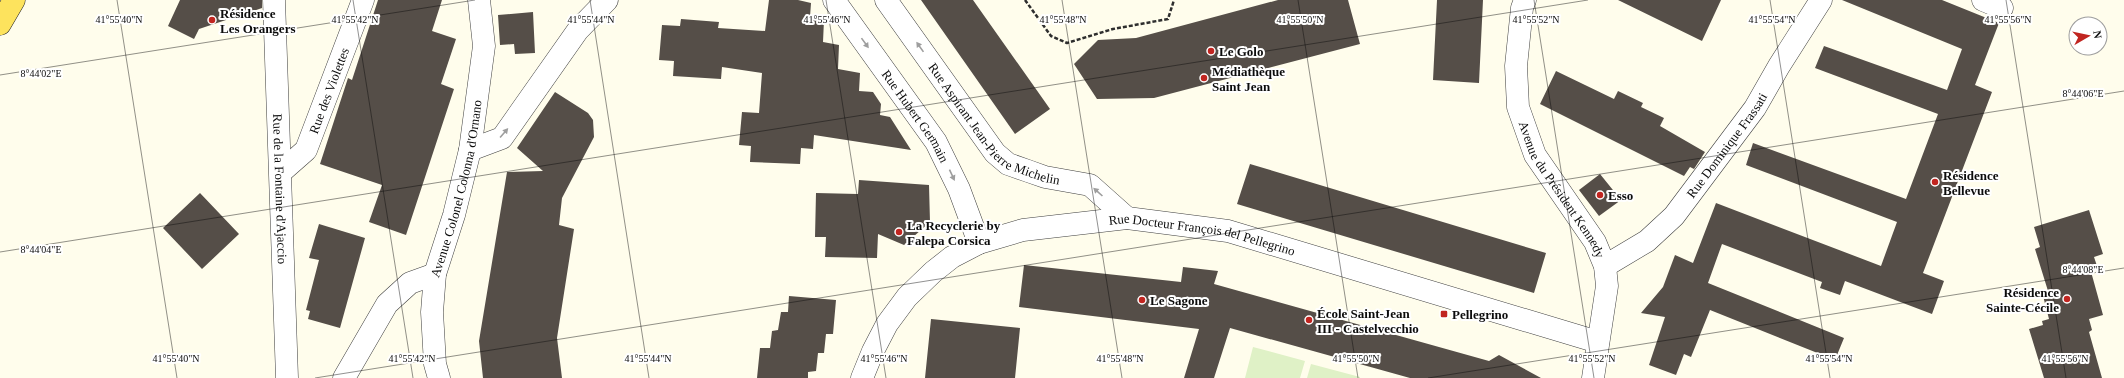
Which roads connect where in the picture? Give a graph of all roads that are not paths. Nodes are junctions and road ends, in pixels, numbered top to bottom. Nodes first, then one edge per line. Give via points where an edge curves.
1 (14, 0) edge
2 (274, 0) edge
3 (363, 0) edge
4 (479, 0) edge
5 (606, 0) edge
6 (834, 0) edge
7 (886, 0) edge
8 (1525, 0) edge
9 (1821, 0) edge
10 (0, 24) edge
11 (470, 150) junction
12 (281, 172) junction
13 (1126, 218) junction
14 (979, 243) junction
15 (1605, 266) junction
16 (435, 274) junction
17 (1598, 342) junction
18 (1594, 377) edge
19 (287, 378) edge
20 (344, 378) edge
21 (439, 378) edge
22 (862, 378) edge

1 - 10 main road
2 - 12 street, Rue de la Fontaine d'Ajaccio
3 - 12 street, Rue des Violettes via 306,150
4 - 11 street, Avenue Colonel Colonna d'Ornano via 484,46
11 -> 5 street via 502,138 578,30
6 -> 14 street, Rue Hubert Germain via 936,142 959,189
13 -> 7 street, Rue Aspirant Jean-Pierre Michelin via 1090,185 1034,173 1008,164 995,153
8 - 15 street, Avenue du Président Kennedy via 1516,66 1518,106 1535,155 1595,242
9 - 15 street, Rue Dominique Frassati via 1755,108 1674,216 1647,241
11 - 16 street, Avenue Colonel Colonna d'Ornano via 454,215
12 - 19 street, Rue de la Fontaine d'Ajaccio
13 - 14 street, Rue Docteur François del Pellegrino via 1023,230
13 - 17 street, Rue Docteur François del Pellegrino via 1228,231
14 - 22 street, Rue Docteur François del Pellegrino via 933,272 907,297 887,324
15 - 17 street, Avenue du Président Kennedy via 1607,286
16 - 20 street via 410,283 387,304
16 - 21 street, Avenue Colonel Colonna d'Ornano via 432,312 435,364
17 - 18 street, Avenue du Président Kennedy

